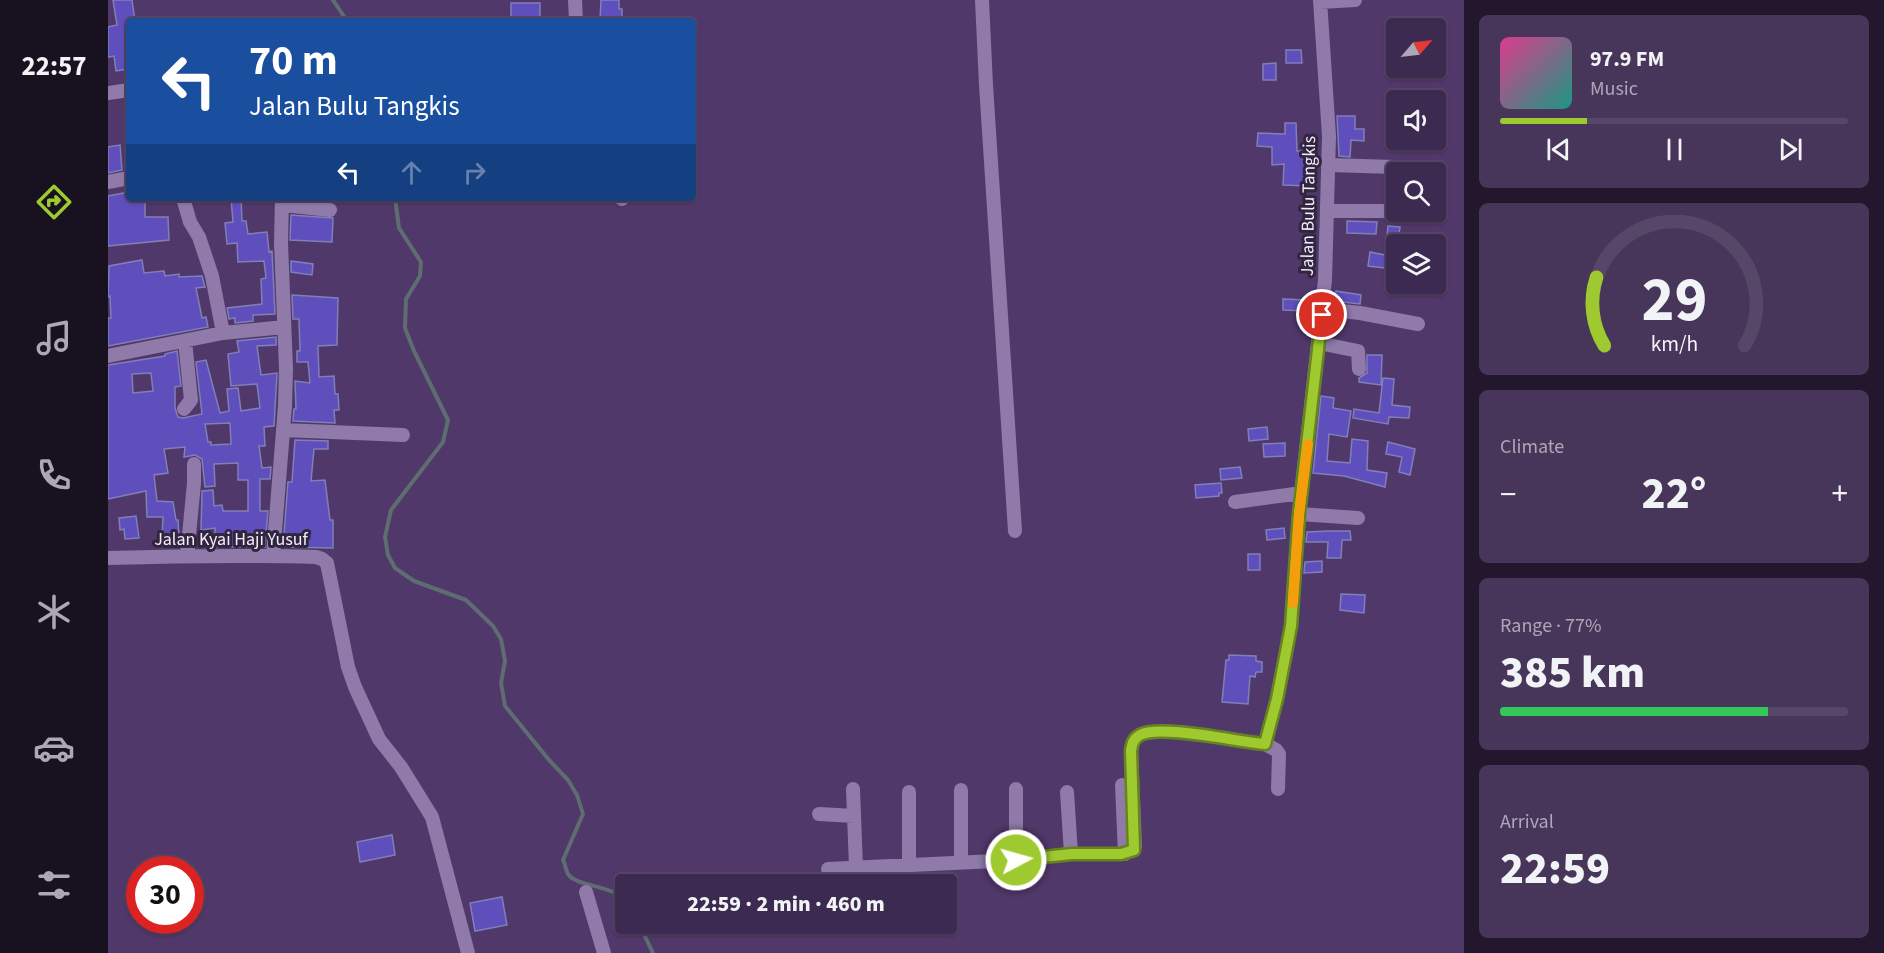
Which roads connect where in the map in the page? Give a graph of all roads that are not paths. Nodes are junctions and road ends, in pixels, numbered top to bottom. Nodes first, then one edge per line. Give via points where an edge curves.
1 (575, 0) edge
2 (982, 0) edge
3 (1355, 0) edge
4 (1320, 1) edge
5 (576, 18) edge
6 (126, 90) edge
7 (108, 93) edge
8 (1329, 165) junction
9 (1386, 167) edge
10 (126, 179) edge
11 (108, 182) edge
12 (184, 201) edge
13 (282, 201) edge
14 (330, 210) dead end
15 (1328, 211) junction
16 (1386, 211) edge
17 (1323, 309) junction
18 (1418, 324) dead end
19 (284, 327) junction
20 (223, 333) junction
21 (185, 341) junction
22 (1319, 344) junction
23 (108, 356) edge
24 (1359, 369) dead end
25 (184, 410) dead end
26 (283, 430) junction
27 (403, 435) dead end
28 (194, 464) dead end
29 (1302, 493) junction
30 (1235, 501) dead end
31 (1299, 514) junction
32 (1358, 518) dead end
33 (1015, 531) dead end
34 (188, 556) junction
35 (273, 556) junction
36 (108, 558) edge
37 (1265, 744) junction
38 (1122, 785) dead end
39 (853, 789) dead end
40 (1016, 789) dead end
41 (1278, 789) dead end
42 (961, 790) dead end
43 (909, 792) dead end
44 (1067, 792) dead end
45 (819, 814) dead end
46 (854, 816) junction
47 (1130, 850) junction
48 (1071, 854) junction
49 (1016, 860) junction
50 (961, 863) junction
51 (909, 866) junction
52 (856, 867) junction
53 (828, 869) dead end
54 (586, 892) dead end
55 (468, 953) edge
56 (604, 953) edge

1 - 5 street
2 - 33 street
3 - 4 street
4 - 8 street, Jalan Bulu Tangkis
6 - 7 street
8 - 9 street
8 - 15 street, Jalan Bulu Tangkis
10 - 11 street
12 - 20 street via 202,242
13 - 14 street
13 - 19 street
15 - 16 street
15 - 17 street, Jalan Bulu Tangkis
17 - 18 street
17 - 22 street, Jalan Bulu Tangkis
19 - 20 street
19 - 26 street
20 - 21 street
21 - 23 street
21 - 25 street via 191,400
22 - 24 street via 1358,351
22 - 29 street, Jalan Bulu Tangkis
26 - 27 street
26 - 35 street
28 - 34 street
29 - 30 street
29 - 31 street, Jalan Bulu Tangkis
31 - 32 street
31 - 37 street, Jalan Bulu Tangkis via 1291,626
34 - 35 street, Jalan Kyai Haji Yusuf
34 - 36 street, Jalan Kyai Haji Yusuf
35 - 55 street, Jalan Kyai Haji Yusuf via 316,557 328,565 355,687 378,738 432,817
37 - 41 street via 1279,754
37 - 47 street via 1168,732 1139,736 1131,751
38 - 47 street
39 - 46 street
40 - 49 street
42 - 50 street
43 - 51 street
44 - 48 street
45 - 46 street
46 - 52 street
47 - 48 street
48 - 49 street
49 - 50 street
50 - 51 street
51 - 52 street
52 - 53 street
54 - 56 street

